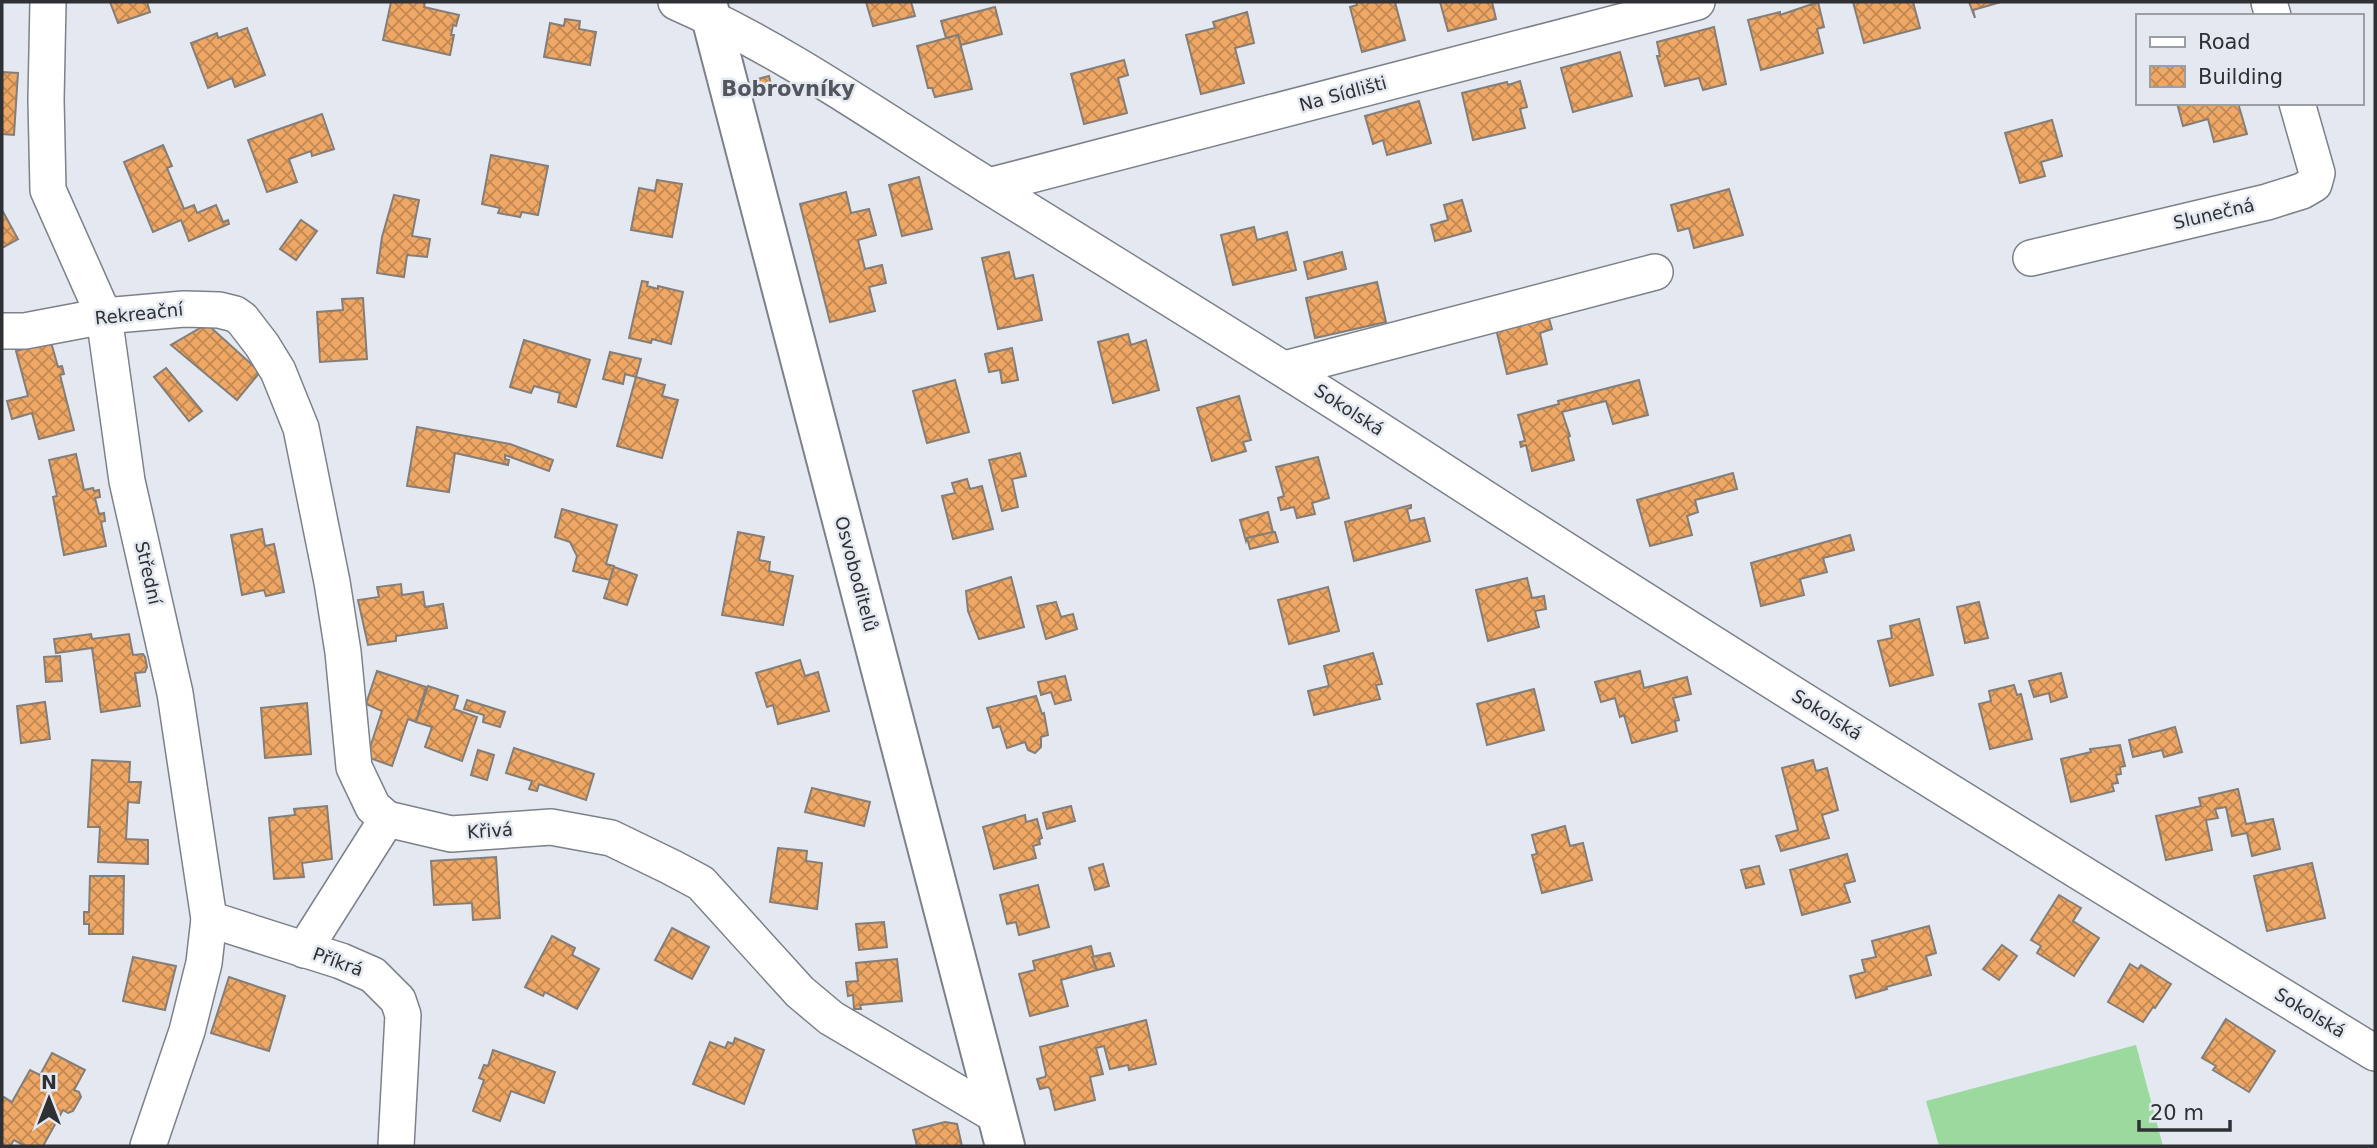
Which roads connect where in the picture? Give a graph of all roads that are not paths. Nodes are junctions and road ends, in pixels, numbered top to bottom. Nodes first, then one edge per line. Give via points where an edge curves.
1 (48, 2) edge
2 (676, 2) edge
3 (1697, 2) edge
4 (709, 10) edge
5 (2298, 105) edge
6 (989, 186) junction
7 (2031, 258) dead end
8 (1654, 272) dead end
9 (104, 316) junction
10 (2, 331) edge
11 (1285, 369) junction
12 (387, 819) junction
13 (209, 919) junction
14 (304, 950) junction
15 (2375, 1053) edge
16 (1001, 1131) edge
17 (148, 1146) edge
18 (396, 1146) edge

1 - 9 street, Střední via 48,190
2 - 4 street, Sokolská
3 - 6 street, Na Sídlišti
4 - 6 street, Sokolská
4 - 16 street, Osvoboditelů
5 - 7 street, Slunečná via 2317,173 2314,184 2267,202
6 - 11 street, Sokolská
8 - 11 street, Sokolská
9 - 10 street, Rekreační
9 - 12 street, Rekreační via 184,309 236,314 278,371 301,428 332,582 354,767 373,807
9 - 13 street, Střední via 127,481 175,693
11 - 15 street, Sokolská via 1551,542
12 - 14 street
12 - 16 street, Křivá via 451,834 551,827 611,838 671,867 701,883 800,992 831,1018
13 - 14 street, Příkrá
13 - 17 street, Střední via 204,963 187,1031
14 - 18 street, Příkrá via 373,975 398,1000 403,1015

